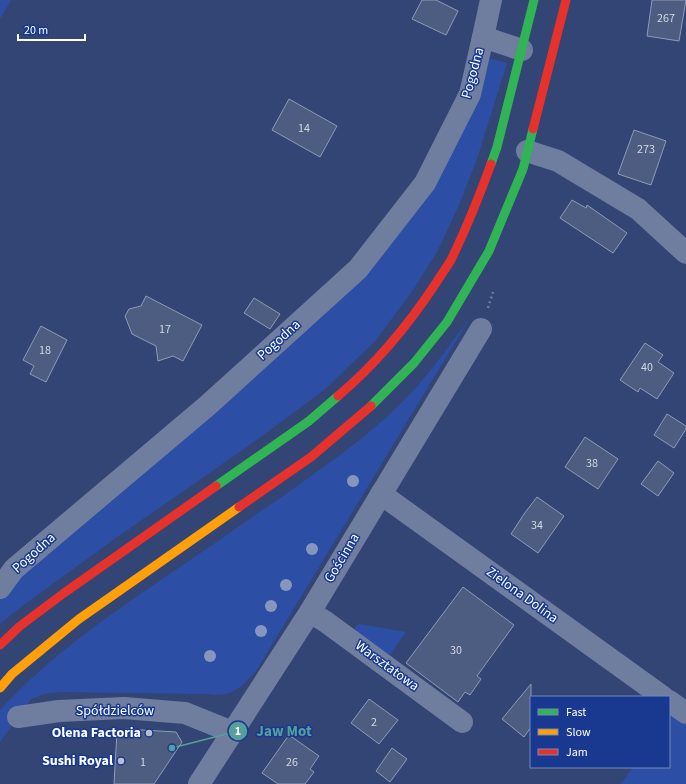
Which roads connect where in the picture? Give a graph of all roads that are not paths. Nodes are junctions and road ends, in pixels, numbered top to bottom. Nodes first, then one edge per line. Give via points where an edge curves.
1 (491, 0) edge
2 (534, 0) edge
3 (566, 0) edge
4 (483, 37) junction
5 (522, 50) junction
6 (528, 151) junction
7 (686, 253) edge
8 (481, 329) road end
9 (381, 494) junction
10 (0, 588) edge
11 (310, 612) junction
12 (0, 645) edge
13 (0, 688) edge
14 (662, 696) edge
15 (670, 702) edge
16 (686, 713) edge
17 (18, 717) dead end
18 (462, 722) dead end
19 (232, 732) junction
20 (199, 784) edge

1 - 4 street, Pogodna
2 - 5 main road
3 - 6 main road
4 - 5 street, Pogodna
4 - 10 street, Pogodna via 470,94 425,183 358,269 207,406 14,569
5 - 12 main road via 497,147 473,212 450,261 395,338 357,380 309,420 64,593 20,626
6 - 7 street via 558,161 638,209
6 - 13 main road via 489,251 447,322 414,363 363,414 311,457 79,619 12,674
8 - 9 street, Gościnna
9 - 11 street, Gościnna
9 - 14 street, Zielona Dolina
11 - 18 street, Warsztatowa
11 - 19 street, Gościnna
15 - 16 street
17 - 19 street, Spółdzielców via 59,711 124,708 185,713
19 - 20 street, Gościnna

